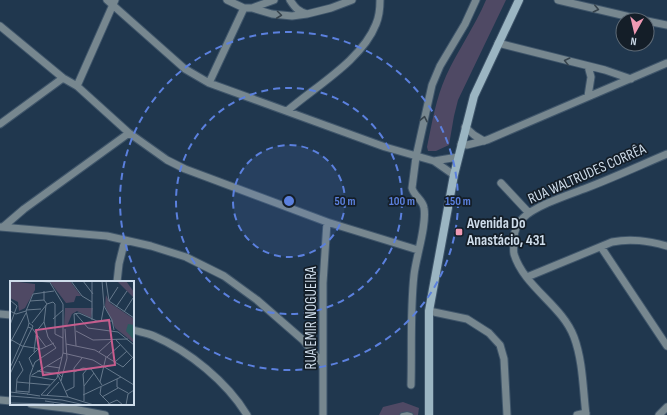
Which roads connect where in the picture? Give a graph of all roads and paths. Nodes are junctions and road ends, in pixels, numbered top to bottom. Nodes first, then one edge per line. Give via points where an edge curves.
1 (227, 0) edge
2 (274, 0) edge
3 (290, 0) edge
4 (352, 0) edge
5 (380, 0) edge
6 (476, 0) edge
7 (519, 0) edge
8 (558, 0) edge
9 (111, 1) edge
10 (248, 8) junction
11 (615, 13) edge
12 (307, 14) junction
13 (655, 23) edge
14 (0, 26) edge
15 (667, 26) edge
16 (498, 43) junction
17 (667, 63) edge
18 (588, 66) junction
19 (63, 78) junction
20 (631, 79) junction
21 (209, 83) junction
22 (77, 86) junction
23 (588, 96) junction
24 (287, 111) junction
25 (0, 124) edge
26 (465, 127) junction
27 (128, 132) junction
28 (484, 140) junction
29 (461, 144) junction
30 (667, 154) edge
31 (416, 157) junction
32 (458, 157) junction
33 (434, 161) junction
34 (454, 175) junction
35 (501, 184) dead end
36 (530, 213) junction
37 (327, 222) junction
38 (2, 227) edge
39 (125, 240) junction
40 (667, 246) edge
41 (601, 247) junction
42 (418, 250) junction
43 (526, 277) junction
44 (117, 281) edge
45 (429, 310) junction
46 (0, 314) edge
47 (10, 315) edge
48 (134, 330) edge
49 (667, 346) edge
50 (323, 364) junction
51 (412, 385) dead end
52 (0, 400) edge
53 (10, 401) edge
54 (36, 405) edge
55 (667, 407) edge
56 (73, 412) edge
57 (586, 414) edge
58 (105, 415) edge
59 (247, 415) edge
60 (323, 415) edge
61 (402, 415) edge
62 (410, 415) edge
63 (429, 415) edge
64 (507, 415) edge
65 (577, 415) edge
66 (659, 415) edge

1 - 10 street
2 - 10 street
3 - 12 street via 294,8
4 - 12 street
5 - 24 street via 376,24 362,47 341,68
31 -> 6 street via 432,85
7 - 16 main road
8 -> 11 street
9 - 21 street via 185,69
9 - 22 street
10 -> 12 street via 272,14
10 - 21 street
13 - 15 street
14 - 19 street
18 -> 16 street
16 - 26 main road via 474,96
17 - 20 street
18 - 20 street
18 - 23 street via 591,77
19 - 22 street
19 - 25 street
20 - 23 street
21 - 24 street
22 - 27 street
23 - 28 street
24 - 31 street
26 - 28 street
26 - 29 main road
27 - 37 street via 167,160 185,169
27 - 38 street
28 - 29 street via 467,145
29 - 32 main road
30 - 36 street, RUA WALTRUDES CORRÊA via 555,200
31 - 33 street
31 - 42 street via 412,188 425,210
32 - 33 street
32 - 34 main road
33 - 34 street
34 - 45 main road
35 - 36 street
36 - 43 street, RUA WALTRUDES CORRÊA via 516,226 514,238 514,253
37 - 42 street
37 - 50 street, RUA EMIR NOGUEIRA via 323,283
38 - 39 street via 86,233
39 - 44 street
39 - 50 street via 181,255 224,276 276,316
40 - 41 street via 646,241 624,240
41 - 43 street
41 - 49 street
42 - 51 street via 412,298
43 - 57 street, RUA WALTRUDES CORRÊA via 563,318 574,336 579,354
45 - 63 main road
45 - 64 street via 467,319 489,333 500,345 504,359
46 - 47 street
48 - 59 street via 154,336 204,367 226,388
50 - 60 street, RUA EMIR NOGUEIRA
52 - 53 street
54 - 56 street
55 - 66 street
56 - 58 street
57 - 65 street
61 - 62 lane

